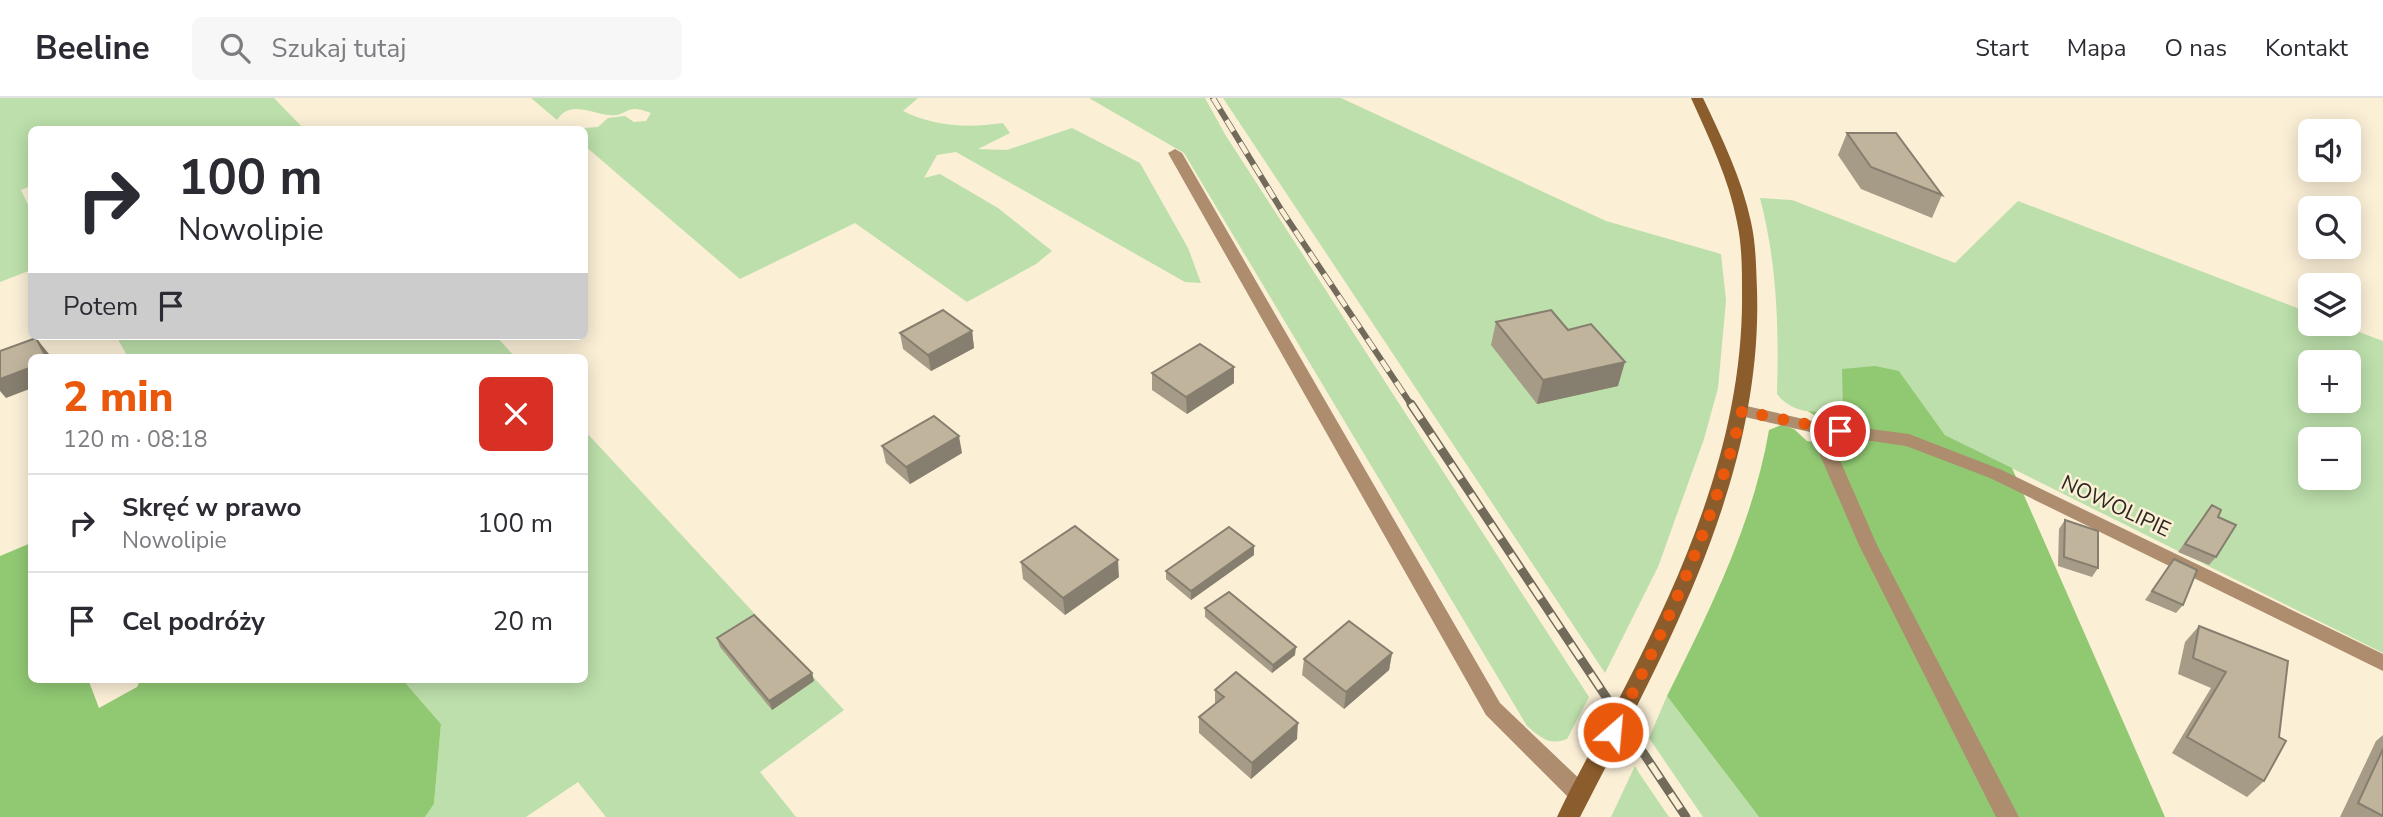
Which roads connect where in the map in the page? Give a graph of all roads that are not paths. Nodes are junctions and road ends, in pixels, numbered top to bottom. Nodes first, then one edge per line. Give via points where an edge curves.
1 (1698, 98) edge
2 (1175, 153) dead end
3 (1742, 411) junction
4 (1817, 428) junction
5 (2383, 663) edge
6 (1580, 794) junction
7 (1568, 817) edge
8 (2008, 817) edge

1 - 3 main road via 1744,219 1754,306
2 - 6 street via 1493,709
3 - 4 street, NOWOLIPIE
3 - 6 main road via 1677,603
4 - 5 street, NOWOLIPIE via 1909,440 1996,474
4 - 8 street via 1868,545
6 - 7 main road

